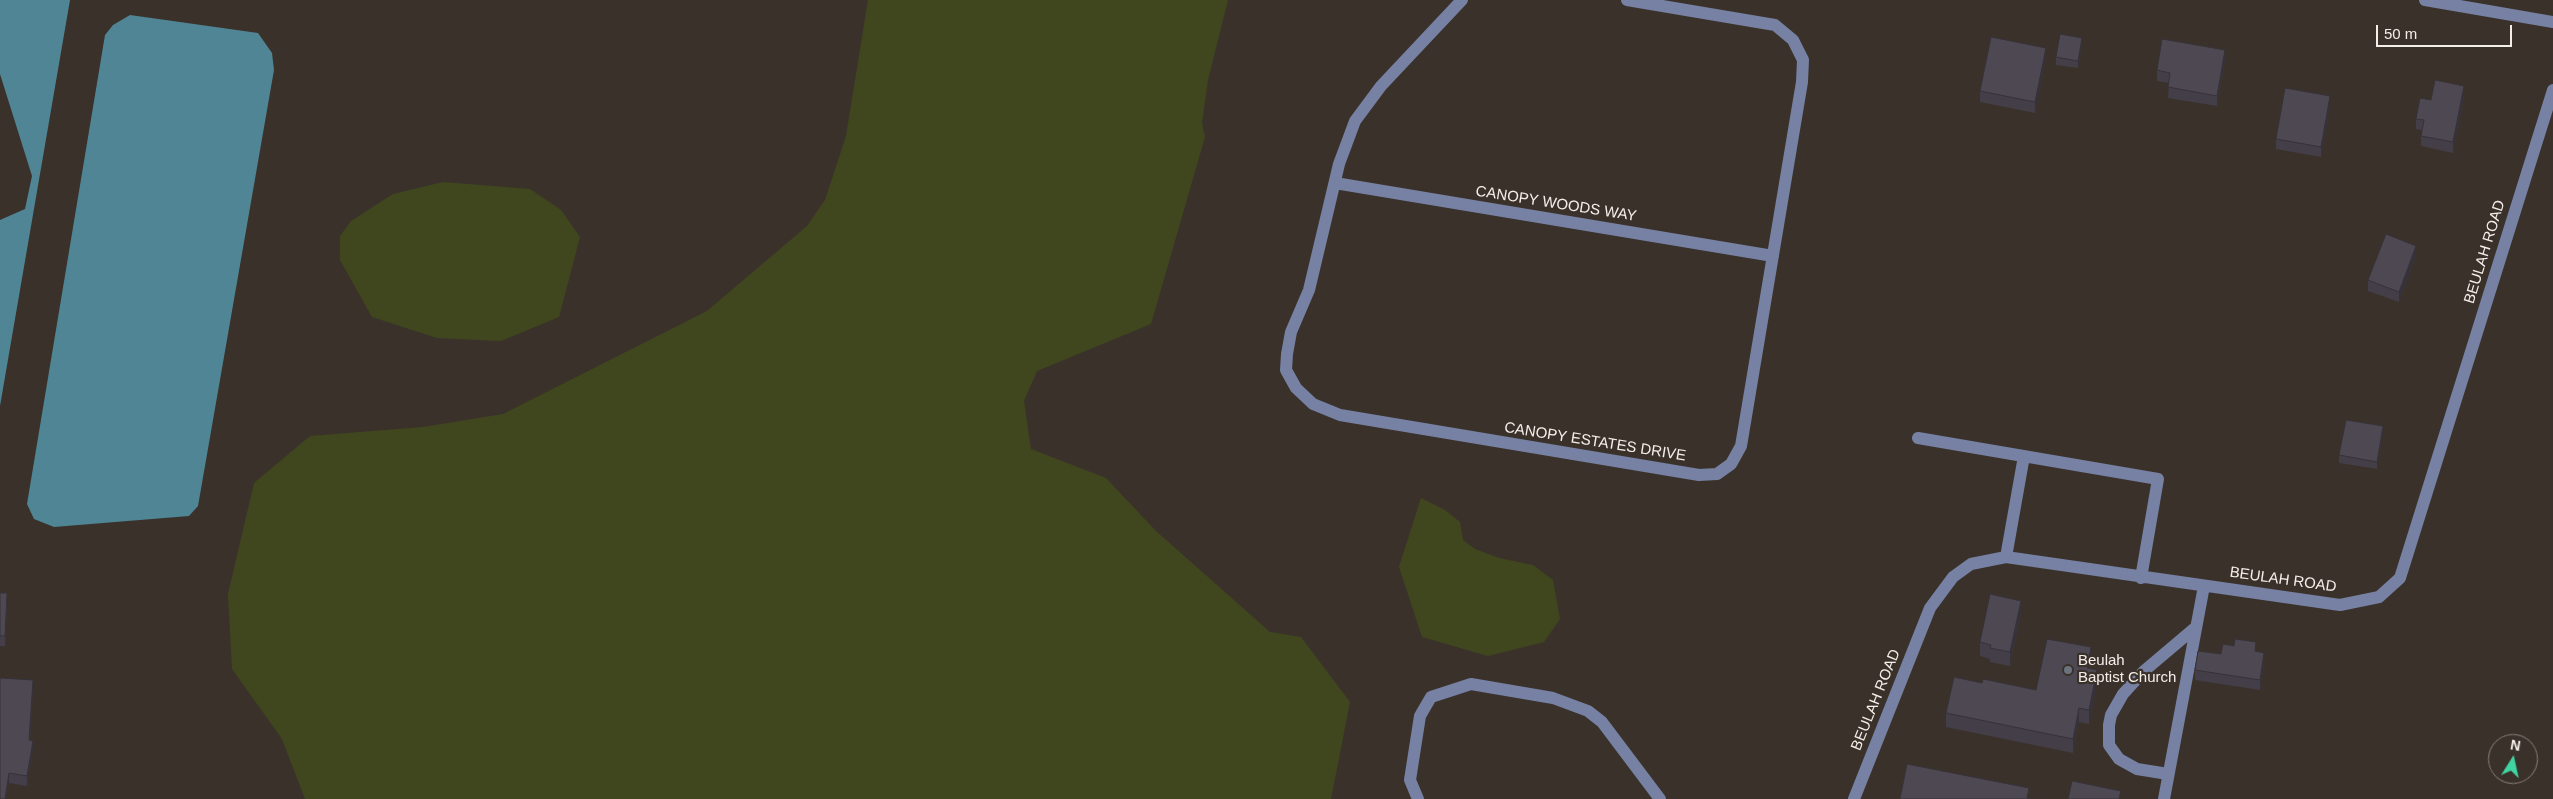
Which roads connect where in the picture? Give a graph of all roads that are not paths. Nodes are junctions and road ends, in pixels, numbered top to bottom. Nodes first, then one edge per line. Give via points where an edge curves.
1 (1462, 0) edge
2 (1627, 0) edge
3 (2425, 0) edge
4 (2553, 22) edge
5 (2553, 90) edge
6 (1335, 183) junction
7 (1773, 256) junction
8 (1918, 438) dead end
9 (2024, 456) junction
10 (2006, 557) junction
11 (2141, 578) junction
12 (2204, 586) junction
13 (2196, 628) junction
14 (2168, 774) junction
15 (1418, 799) edge
16 (1660, 799) edge
17 (1854, 799) edge
18 (2164, 799) edge

1 - 6 street, CANOPY ESTATES DRIVE via 1381,86 1355,121
2 - 7 street, CANOPY ESTATES DRIVE via 1775,25 1793,40 1803,60 1802,82
3 - 4 street
5 - 12 street, BEULAH ROAD via 2400,578 2379,597 2340,605
6 - 7 street, CANOPY WOODS WAY
6 - 7 street, CANOPY ESTATES DRIVE via 1309,290 1291,332 1286,370 1296,388 1313,404 1340,415 1631,464 1699,475 1717,474 1731,464 1741,446
8 - 9 street
9 - 10 street
9 - 11 street via 2158,479
10 - 11 street, BEULAH ROAD
10 - 17 street, BEULAH ROAD via 1971,564 1953,577 1930,608
11 - 12 street, BEULAH ROAD
12 - 13 street
13 - 14 street
13 - 14 street via 2144,671 2123,694 2109,725 2109,744 2119,759 2136,769
14 - 18 street
15 - 16 street via 1410,780 1420,716 1431,697 1471,684 1553,698 1588,711 1602,722

